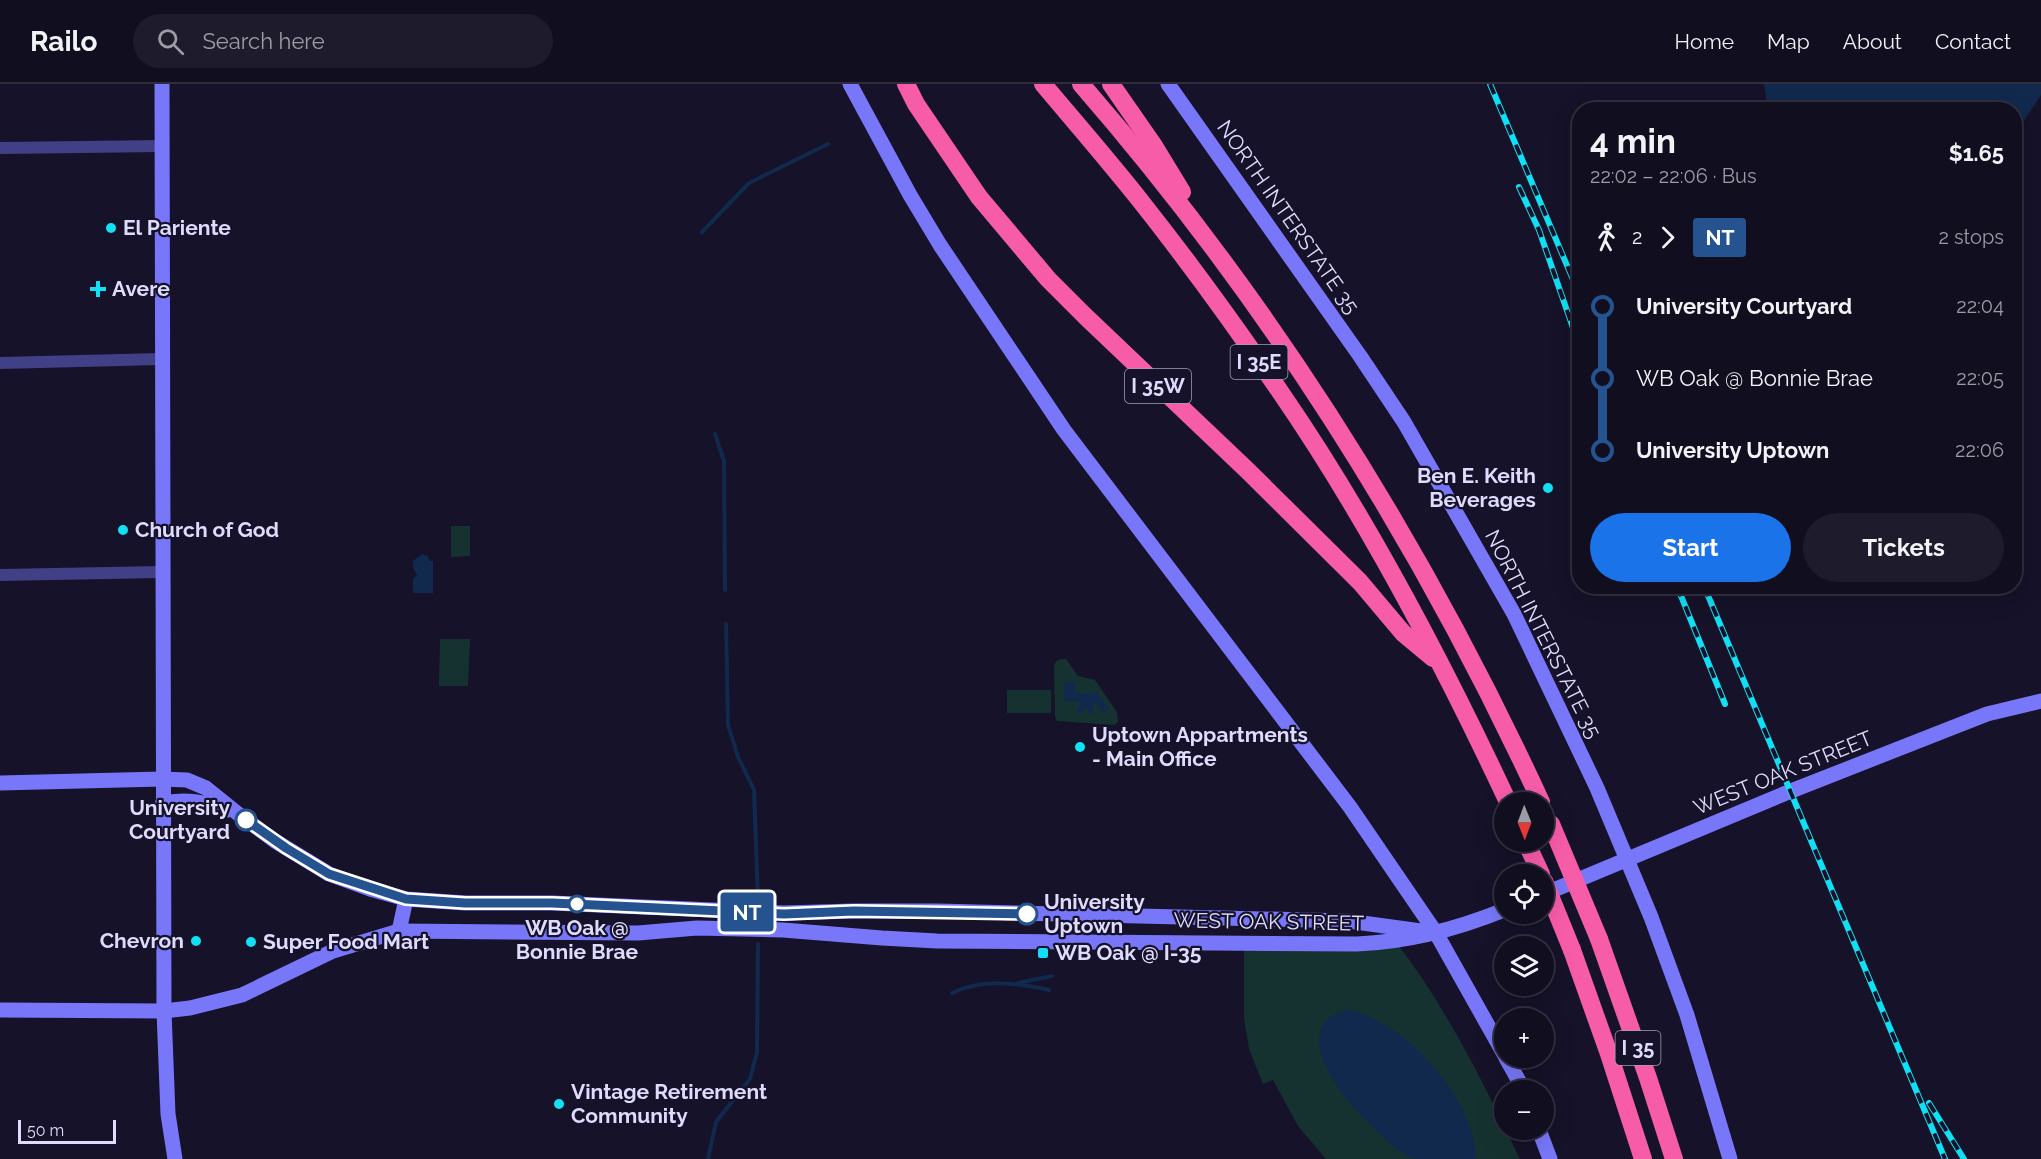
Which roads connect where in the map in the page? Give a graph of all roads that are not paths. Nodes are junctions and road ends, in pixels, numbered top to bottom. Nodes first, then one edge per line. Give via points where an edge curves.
1 (162, 84) edge
2 (850, 84) edge
3 (906, 84) edge
4 (1043, 84) edge
5 (1081, 84) edge
6 (1111, 84) edge
7 (1168, 84) edge
8 (162, 146) junction
9 (0, 148) edge
10 (1233, 276) junction
11 (161, 359) junction
12 (0, 363) edge
13 (162, 572) junction
14 (0, 575) edge
15 (1439, 663) junction
16 (2041, 701) edge
17 (162, 779) junction
18 (0, 783) edge
19 (1503, 792) edge
20 (1536, 792) edge
21 (162, 804) junction
22 (237, 813) junction
23 (1554, 833) edge
24 (1627, 859) junction
25 (1554, 890) edge
26 (406, 899) junction
27 (1554, 906) edge
28 (1494, 913) edge
29 (1307, 920) junction
30 (399, 931) junction
31 (1436, 933) junction
32 (1306, 944) junction
33 (0, 1010) edge
34 (164, 1011) junction
35 (1494, 1036) edge
36 (1543, 1140) edge
37 (175, 1159) edge
38 (1550, 1159) edge
39 (1643, 1159) edge
40 (1674, 1159) edge
41 (1730, 1159) edge

1 - 8 main road
2 - 31 main road via 940,245 1064,430 1350,807
3 - 15 highway, I 35W via 979,197 1048,279 1248,471 1352,575 1403,633
4 - 15 highway, I 35E via 1139,198 1283,395 1360,518
5 - 10 highway via 1142,156
6 - 10 highway via 1154,146
7 - 24 main road, NORTH INTERSTATE 35 via 1360,356 1440,482 1514,614
8 - 9 street
8 - 11 main road
10 - 20 highway via 1326,410 1424,572
11 - 12 street
11 - 13 main road
13 - 14 street
13 - 17 main road
15 - 19 highway, I 35E
16 - 24 main road, WEST OAK STREET via 1987,714
17 - 18 main road, WEST OAK STREET
17 - 21 main road
17 - 22 main road, WEST OAK STREET via 187,780 206,788
21 - 22 main road via 191,800
21 - 34 main road
22 - 26 main road, WEST OAK STREET via 329,874
23 - 40 highway, I 35, bridge via 1599,939
24 - 25 main road, WEST OAK STREET
24 - 41 main road, NORTH INTERSTATE 35 via 1673,976
26 - 29 main road, WEST OAK STREET via 784,914 937,911
26 - 30 main road
27 - 39 highway, bridge
28 - 31 main road, WEST OAK STREET
29 - 31 main road, WEST OAK STREET via 1348,921
29 - 32 main road
30 - 32 main road, WEST OAK STREET via 638,933 698,928 937,941
30 - 34 main road, WEST OAK STREET via 333,951 242,995
31 - 32 main road, WEST OAK STREET via 1375,944
31 - 35 main road
33 - 34 main road, WEST OAK STREET
34 - 37 main road via 168,1114
36 - 38 main road

